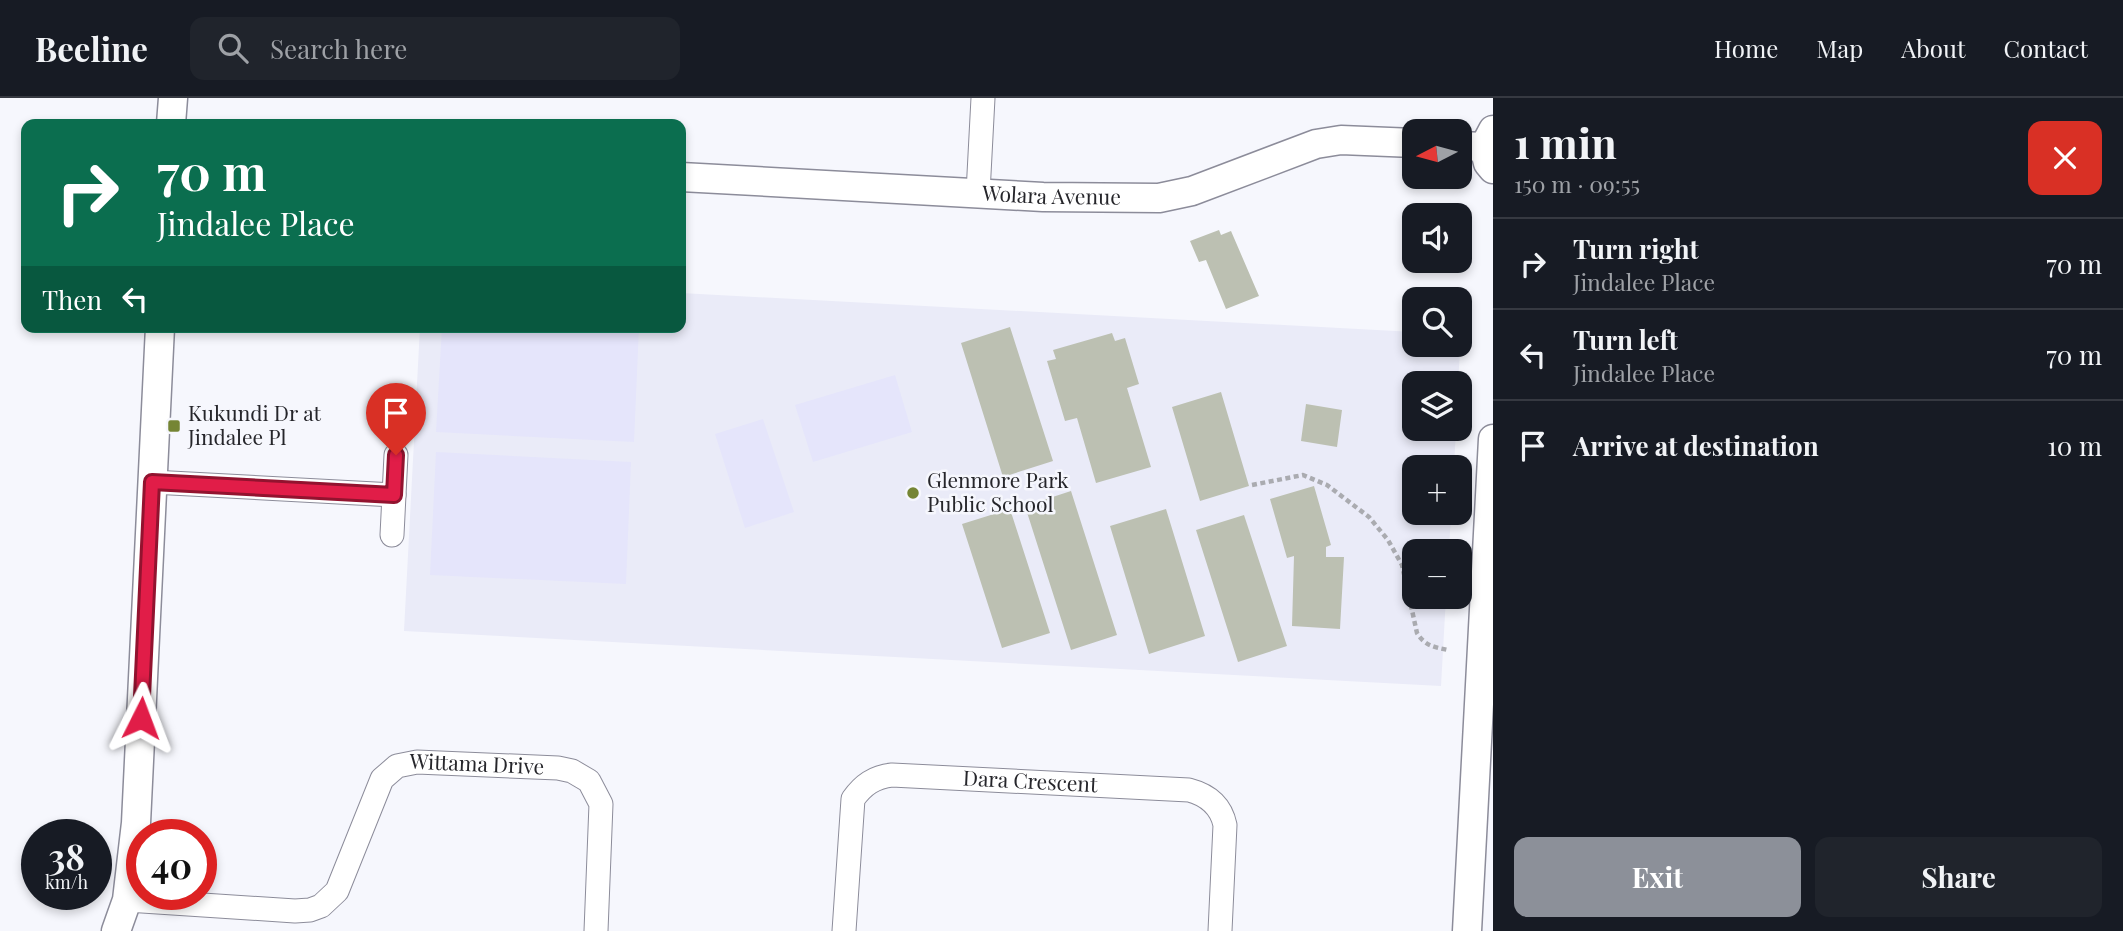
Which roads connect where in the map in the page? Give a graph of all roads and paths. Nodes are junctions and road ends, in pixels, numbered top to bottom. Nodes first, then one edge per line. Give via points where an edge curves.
1 (173, 98) edge
2 (983, 98) edge
3 (171, 119) edge
4 (1402, 142) edge
5 (686, 177) edge
6 (978, 193) junction
7 (160, 333) edge
8 (1493, 439) edge
9 (396, 455) dead end
10 (152, 482) junction
11 (1252, 485) dead end
12 (394, 495) junction
13 (392, 535) dead end
14 (1402, 565) edge
15 (1412, 609) edge
16 (1448, 650) dead end
17 (136, 819) edge
18 (126, 903) edge
19 (217, 906) edge
20 (116, 931) edge
21 (596, 931) edge
22 (844, 931) edge
23 (1220, 931) edge
24 (1467, 931) edge

1 - 3 street
2 - 6 street
4 - 6 street, Wolara Avenue via 1341,139 1316,144 1192,191 1159,198
5 - 6 street, Wolara Avenue
7 - 10 street
8 - 24 street
9 - 12 street
10 - 12 street
10 - 17 street
11 - 14 path via 1303,475 1327,485 1378,527
12 - 13 street
15 - 16 path via 1417,633 1429,646
18 - 20 street
19 - 21 street, Wittama Drive via 295,911 321,906 337,891 377,788 390,771 406,763 558,768 589,781 601,804
22 - 23 street, Dara Crescent via 853,799 867,783 892,775 1199,793 1219,809 1225,825

